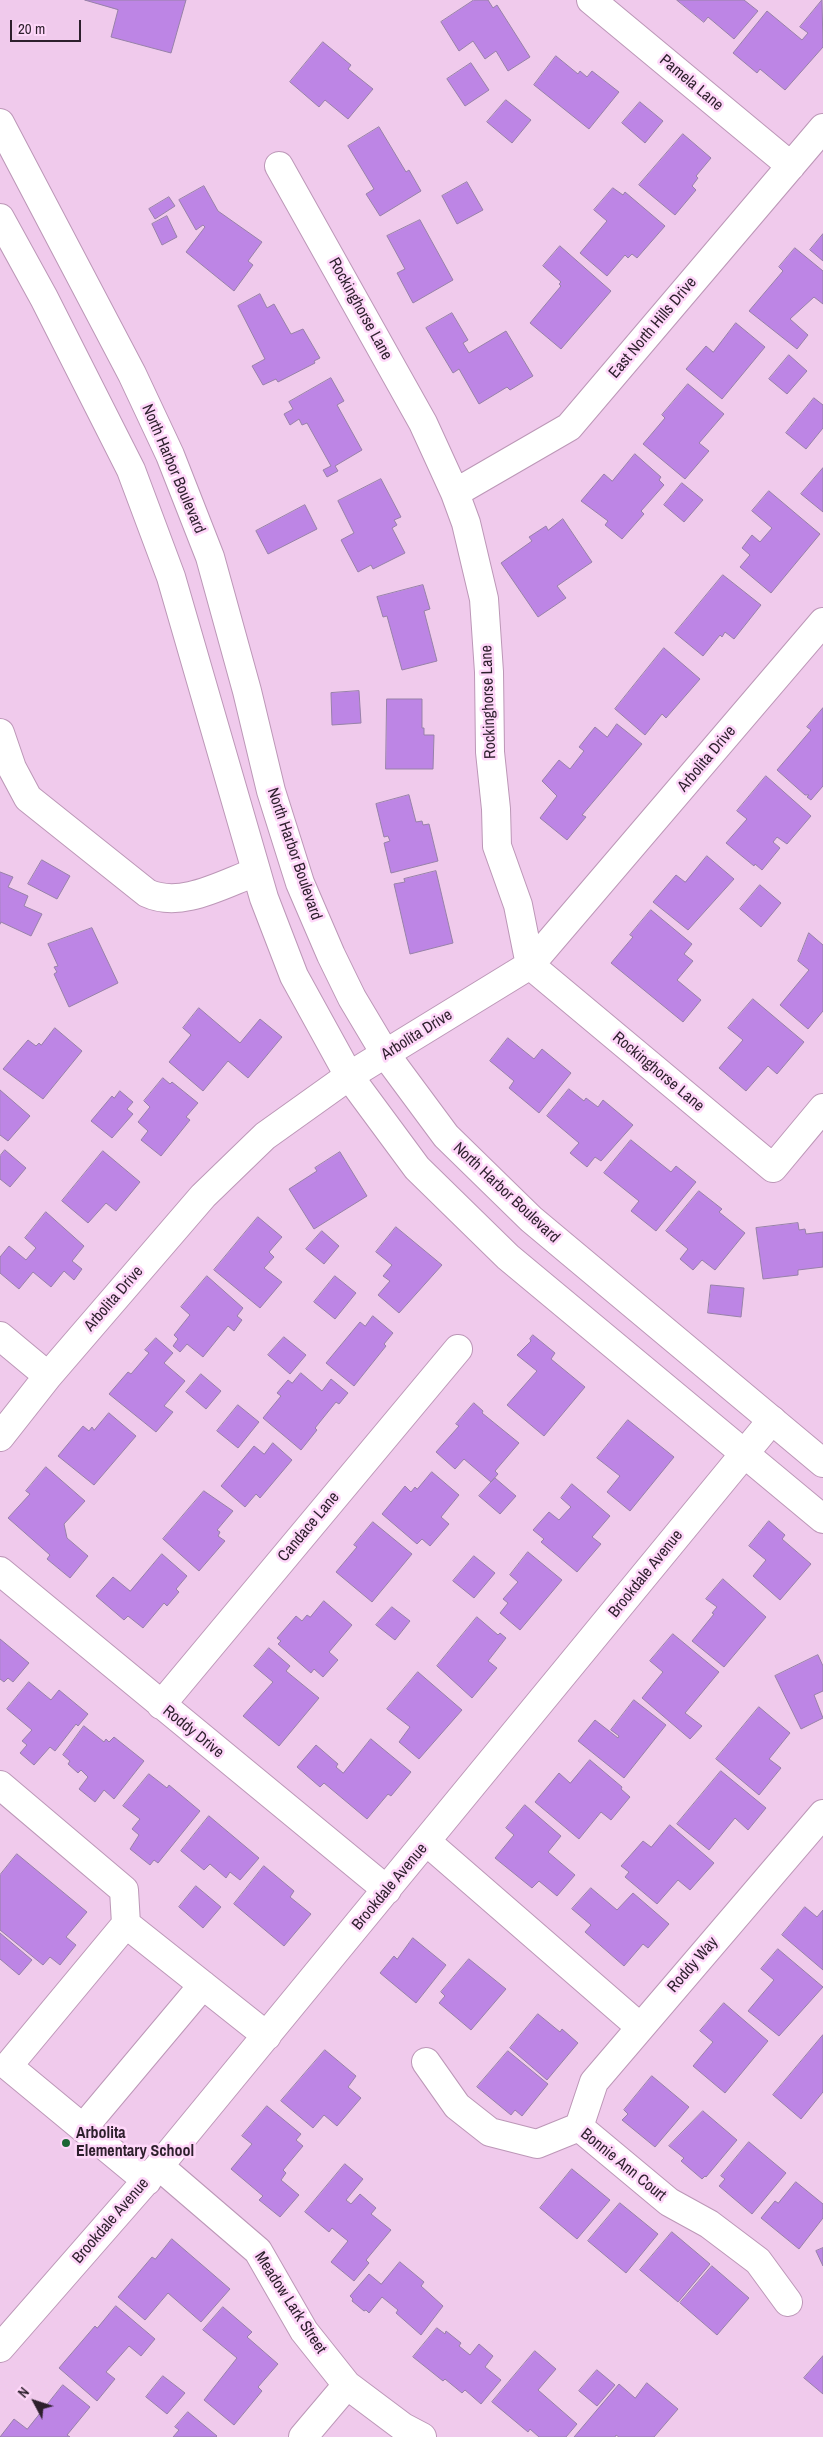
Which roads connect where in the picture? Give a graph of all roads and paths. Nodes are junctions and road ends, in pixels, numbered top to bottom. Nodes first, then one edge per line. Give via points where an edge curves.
1 (591, 0) edge
2 (0, 123) edge
3 (823, 128) edge
4 (279, 166) dead end
5 (791, 166) junction
6 (0, 218) edge
7 (455, 493) junction
8 (823, 622) edge
9 (0, 733) edge
10 (6, 766) edge
11 (256, 872) junction
12 (530, 965) junction
13 (386, 1055) junction
14 (349, 1076) junction
15 (823, 1108) edge
16 (0, 1336) edge
17 (458, 1348) dead end
18 (48, 1376) junction
19 (772, 1420) junction
20 (0, 1437) edge
21 (744, 1454) junction
22 (823, 1463) edge
23 (823, 1519) edge
24 (0, 1571) edge
25 (160, 1705) junction
26 (0, 1785) edge
27 (823, 1814) edge
28 (427, 1842) junction
29 (387, 1890) junction
30 (126, 1924) junction
31 (203, 1985) junction
32 (640, 2027) junction
33 (267, 2036) junction
34 (426, 2062) dead end
35 (579, 2127) junction
36 (83, 2128) junction
37 (153, 2173) junction
38 (788, 2302) dead end
39 (0, 2348) edge
40 (347, 2385) junction
41 (303, 2437) edge
42 (422, 2437) edge

1 - 5 street, Pamela Lane
2 - 13 street, North Harbor Boulevard via 123,357 170,455 210,557 271,791 300,884 339,972
3 - 5 street, East North Hills Drive
4 - 7 street, Rockinghorse Lane via 423,423
5 - 7 street, East North Hills Drive via 569,427
6 - 11 street via 132,470 171,576
7 - 12 street, Rockinghorse Lane via 484,599 497,846 518,905
8 - 12 street, Arbolita Drive
9 - 10 street
10 - 11 street via 36,806 138,887 160,899 184,898
11 - 14 street via 294,976
12 - 13 street, Arbolita Drive
12 - 15 street, Rockinghorse Lane via 773,1168
13 - 14 street, Arbolita Drive
13 - 19 street, North Harbor Boulevard via 446,1136 531,1219
14 - 18 street, Arbolita Drive via 265,1136 203,1196
14 - 21 street via 417,1168 508,1257
16 - 18 street
17 - 25 street, Candace Lane
18 - 20 street, Arbolita Drive
19 - 21 street, Brookdale Avenue
19 - 22 street, North Harbor Boulevard
21 - 23 street
21 - 28 street, Brookdale Avenue
24 - 25 street, Roddy Drive
25 - 29 street, Roddy Drive
26 - 30 street via 124,1890
27 - 32 street, Roddy Way
28 - 29 street, Brookdale Avenue
28 - 32 street
29 - 33 street, Brookdale Avenue
30 - 31 street
30 - 36 street, Meadow Lark Street via 8,2066
31 - 33 street
31 - 36 street
32 - 35 street, Roddy Way via 594,2082
33 - 37 street, Brookdale Avenue
34 - 35 street, Bonnie Ann Court via 457,2106 490,2132 537,2144
35 - 38 street, Bonnie Ann Court via 669,2202 709,2224 758,2261
36 - 37 street, Meadow Lark Street
37 - 39 street, Brookdale Avenue
37 - 40 street, Meadow Lark Street via 258,2251 304,2331
40 - 41 street
40 - 42 street, Meadow Lark Street via 403,2427

